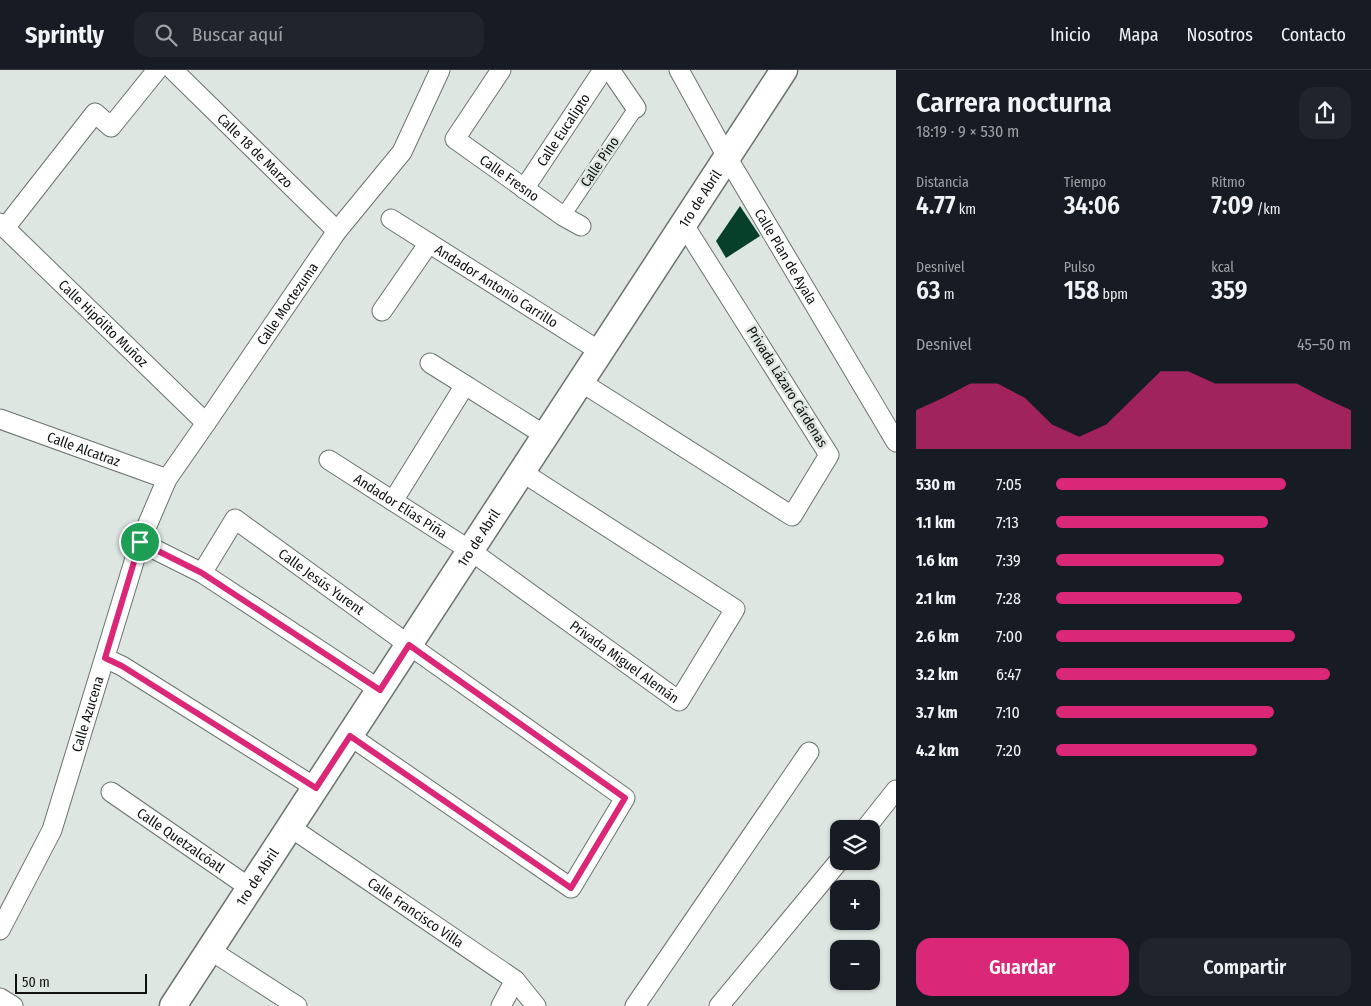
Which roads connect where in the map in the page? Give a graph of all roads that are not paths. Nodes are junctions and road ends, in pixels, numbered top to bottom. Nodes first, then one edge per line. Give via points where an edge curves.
1 (157, 70) edge
2 (173, 70) edge
3 (440, 70) edge
4 (501, 70) edge
5 (603, 70) edge
6 (610, 70) edge
7 (679, 70) edge
8 (784, 70) edge
9 (636, 108) joint
10 (727, 157) junction
11 (524, 189) junction
12 (564, 216) junction
13 (391, 220) dead end
14 (2, 225) edge
15 (684, 225) junction
16 (581, 226) dead end
17 (337, 231) junction
18 (429, 244) junction
19 (382, 310) dead end
20 (601, 352) junction
21 (430, 362) dead end
22 (581, 382) junction
23 (465, 384) junction
24 (0, 420) edge
25 (206, 423) junction
26 (546, 436) junction
27 (896, 442) edge
28 (329, 460) dead end
29 (522, 472) junction
30 (167, 479) junction
31 (393, 502) junction
32 (140, 542) junction
33 (471, 551) junction
34 (202, 573) junction
35 (409, 645) junction
36 (105, 658) junction
37 (380, 690) junction
38 (350, 736) junction
39 (809, 752) dead end
40 (316, 788) junction
41 (896, 790) edge
42 (111, 792) dead end
43 (872, 820) edge
44 (290, 827) junction
45 (832, 870) edge
46 (250, 888) junction
47 (0, 930) edge
48 (210, 950) junction
49 (515, 980) junction
50 (0, 998) edge
51 (13, 1006) edge
52 (173, 1006) edge
53 (297, 1006) edge
54 (501, 1006) edge
55 (536, 1006) edge
56 (635, 1006) edge
57 (719, 1006) edge

1 - 14 street via 111,127 95,113
2 - 17 street, Calle 18 de Marzo
3 - 17 street, Calle Moctezuma via 402,152
4 - 11 street, Calle Fresno via 455,139
5 - 11 street, Calle Eucalipto
6 - 9 street
7 - 10 street, Calle Plan de Ayala
8 - 10 main road, 1ro de Abril
9 - 12 street, Calle Pino
10 - 15 main road, 1ro de Abril
10 - 27 street, Calle Plan de Ayala
11 - 12 street, Calle Fresno
12 - 16 street, Calle Fresno
13 - 18 street, Andador Antonio Carrillo
14 - 25 street, Calle Hipólito Muñoz
15 - 20 main road, 1ro de Abril
15 - 22 street, Privada Lázaro Cárdenas via 829,455 792,516
17 - 25 street, Calle Moctezuma
18 - 19 street
18 - 20 street, Andador Antonio Carrillo
20 - 22 main road, 1ro de Abril
21 - 23 street
22 - 26 main road, 1ro de Abril
23 - 26 street
23 - 31 street
24 - 30 street, Calle Alcatraz
25 - 30 street, Calle Moctezuma
26 - 29 main road, 1ro de Abril
28 - 31 street, Andador Elías Piña
29 - 33 main road, 1ro de Abril
29 - 33 street, Privada Miguel Alemán via 735,609 679,701
30 - 32 street, Calle Moctezuma
31 - 33 street, Andador Elías Piña
32 - 34 street
32 - 36 street, Calle Azucena
33 - 35 main road, 1ro de Abril
34 - 35 street, Calle Jesús Yurent via 235,518
34 - 37 street
35 - 37 main road, 1ro de Abril
35 - 38 street, Calle Jesús Yurent via 625,798 571,888
36 - 40 street
36 - 47 street, Calle Azucena via 52,830
37 - 38 main road, 1ro de Abril
38 - 40 main road, 1ro de Abril
39 - 56 street
40 - 44 main road, 1ro de Abril
41 - 43 street
42 - 46 street, Calle Quetzalcóatl
44 - 46 main road, 1ro de Abril
44 - 49 street, Calle Francisco Villa
45 - 57 street
46 - 48 main road, 1ro de Abril
48 - 52 main road, 1ro de Abril
48 - 53 street
49 - 54 street
49 - 55 street, Calle Francisco Villa
50 - 51 street

